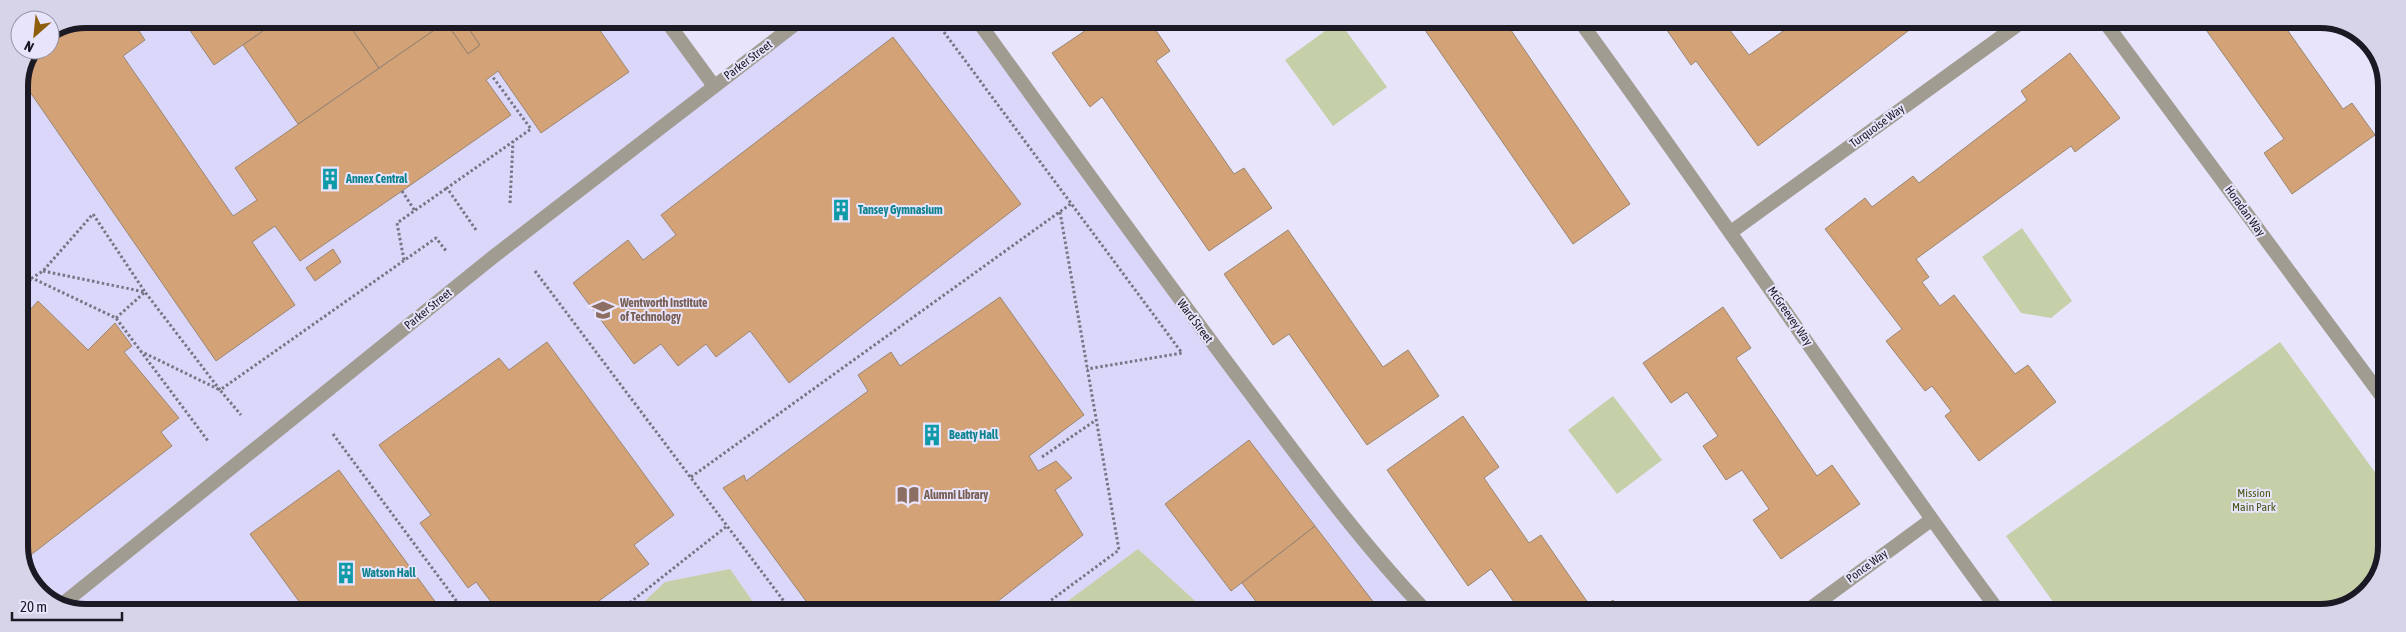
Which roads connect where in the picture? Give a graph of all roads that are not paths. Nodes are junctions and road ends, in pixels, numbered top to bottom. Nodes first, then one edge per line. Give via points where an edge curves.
1 (672, 27) edge
2 (793, 27) edge
3 (982, 27) edge
4 (1584, 27) edge
5 (2015, 27) edge
6 (2108, 27) edge
7 (714, 86) junction
8 (1731, 232) junction
9 (2378, 391) edge
10 (1931, 520) junction
11 (66, 601) edge
12 (1419, 604) edge
13 (1816, 604) edge
14 (1993, 604) edge

1 - 7 street
2 - 7 street, Parker Street
3 - 12 street, Ward Street via 1156,269 1312,475
4 - 8 street, McGreevey Way
5 - 8 street, Turquoise Way
6 - 9 street, Horadan Way
7 - 11 street, Parker Street via 494,257
8 - 10 street, McGreevey Way
10 - 13 street, Ponce Way
10 - 14 street, McGreevey Way

